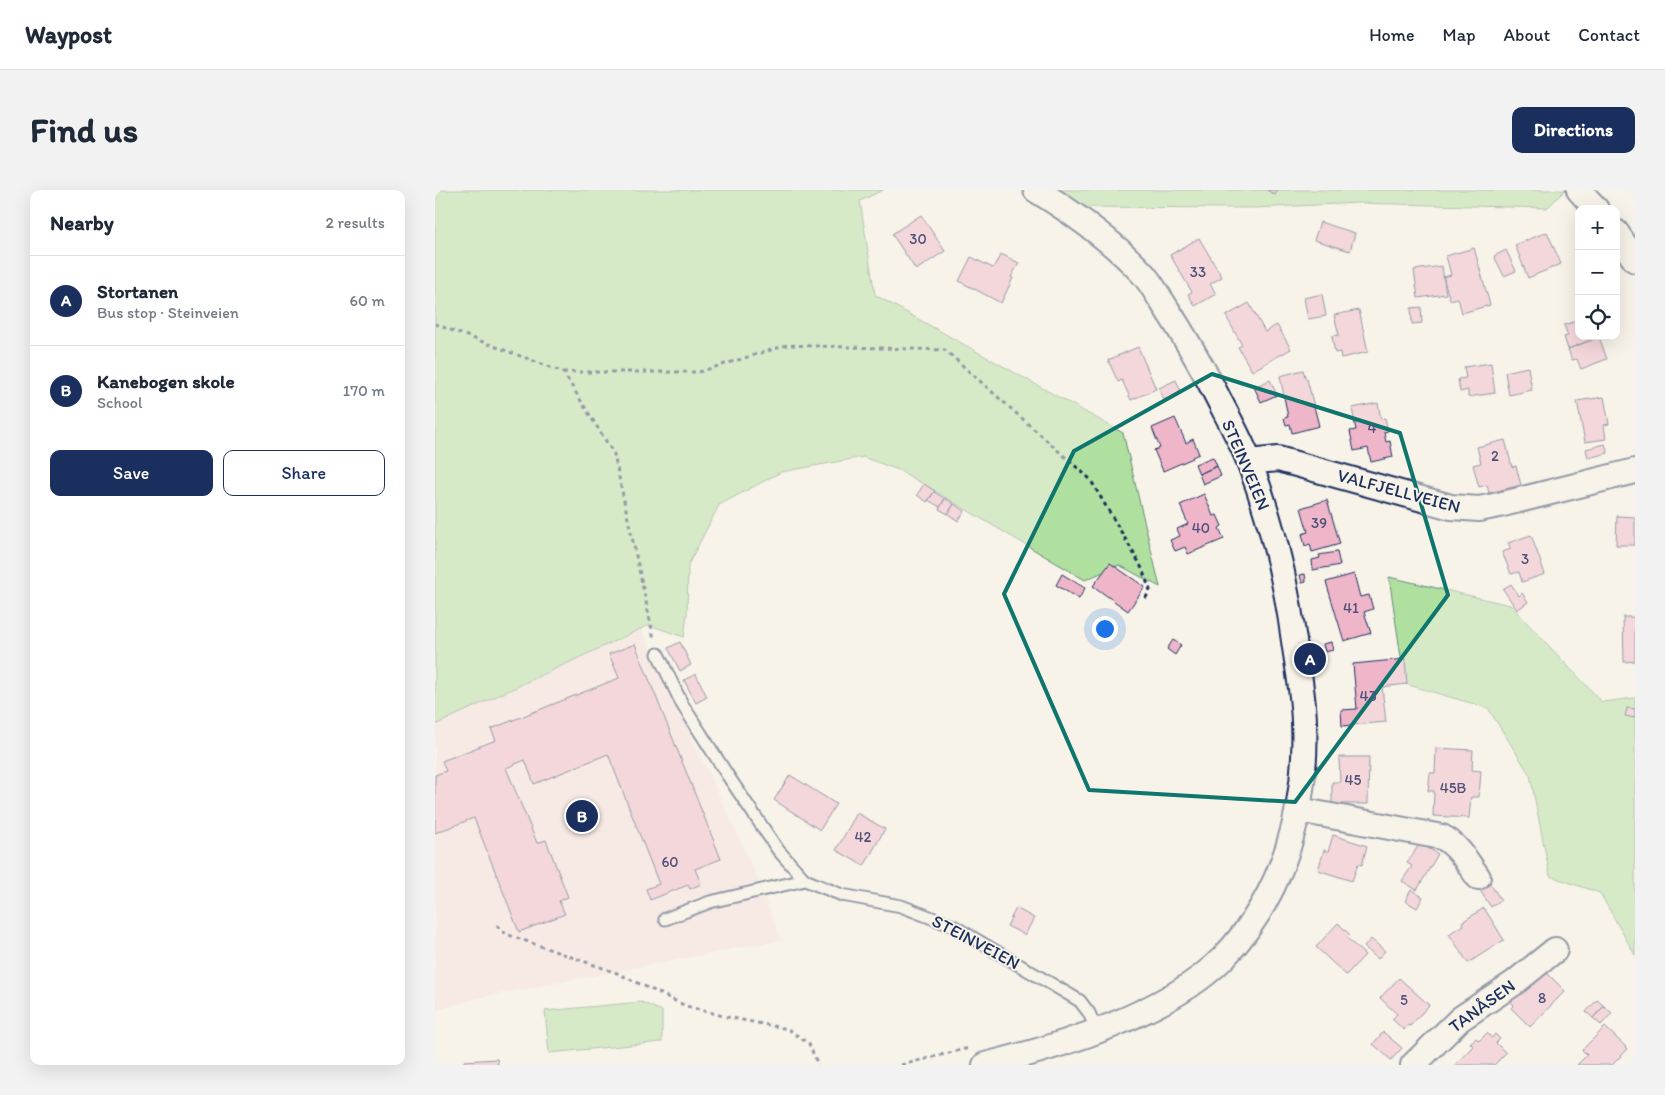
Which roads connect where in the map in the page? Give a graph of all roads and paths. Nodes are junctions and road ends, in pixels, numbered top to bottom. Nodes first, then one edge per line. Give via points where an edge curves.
1 (1036, 190) edge
2 (1579, 190) edge
3 (1592, 205) edge
4 (1620, 238) edge
5 (1635, 260) edge
6 (435, 324) edge
7 (563, 372) junction
8 (1249, 462) junction
9 (1635, 471) edge
10 (1144, 601) dead end
11 (657, 654) joint
12 (1299, 810) junction
13 (1478, 877) dead end
14 (805, 880) junction
15 (665, 919) dead end
16 (497, 925) dead end
17 (1555, 950) dead end
18 (1097, 1031) junction
19 (979, 1056) edge
20 (818, 1065) edge
21 (901, 1065) edge
22 (1413, 1065) edge

1 - 8 street, STEINVEIEN via 1109,241 1145,276 1181,329
2 - 3 street
4 - 5 street
6 - 7 path
7 - 10 path via 699,372 787,344 945,350 1090,479 1140,564 1149,590
7 - 11 path via 614,454
8 - 9 street, VALFJELLVEIEN via 1278,459 1468,509 1499,505
8 - 12 street, STEINVEIEN via 1275,536 1288,596 1304,721
11 - 14 lane via 682,704 718,760 778,850
12 - 13 street via 1442,837 1451,841
12 - 18 street, STEINVEIEN via 1275,880 1260,909 1225,956 1211,970 1182,989
14 - 15 lane via 709,902
14 - 18 lane, STEINVEIEN via 842,895 901,906 953,926 1080,1001
16 - 20 path via 506,934 617,973 686,1006 727,1018 788,1029 809,1044
17 - 22 street, TANÅSEN via 1514,983 1460,1019
18 - 19 street, STEINVEIEN via 1065,1043
19 - 21 path

